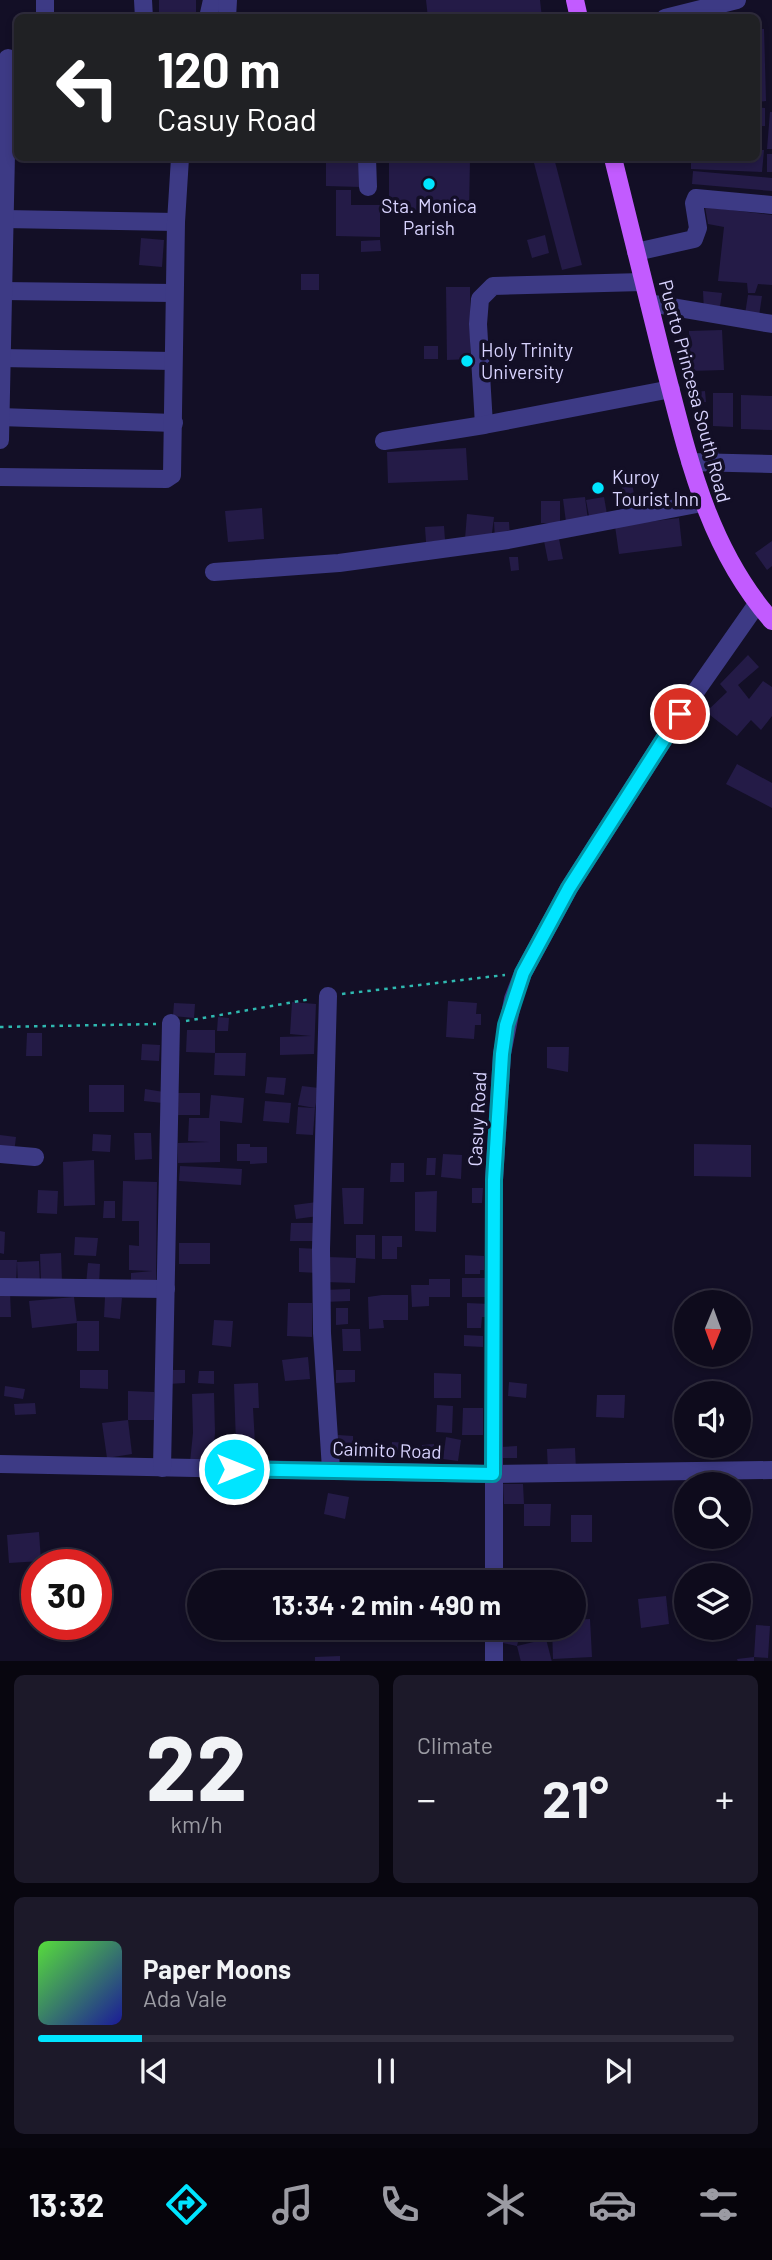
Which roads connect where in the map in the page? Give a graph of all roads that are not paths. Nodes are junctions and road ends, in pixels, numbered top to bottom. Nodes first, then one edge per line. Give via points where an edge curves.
1 (737, 0) edge
2 (687, 14) edge
3 (8, 58) edge
4 (11, 142) edge
5 (180, 161) edge
6 (367, 161) edge
7 (614, 161) edge
8 (368, 187) dead end
9 (772, 205) edge
10 (4, 219) junction
11 (176, 222) junction
12 (636, 252) junction
13 (643, 282) junction
14 (2, 291) junction
15 (174, 293) junction
16 (649, 303) junction
17 (772, 324) edge
18 (1, 358) edge
19 (173, 361) junction
20 (671, 389) junction
21 (0, 417) edge
22 (174, 423) junction
23 (484, 425) junction
24 (0, 440) edge
25 (384, 441) dead end
26 (690, 462) junction
27 (772, 464) edge
28 (0, 477) edge
29 (702, 503) junction
30 (214, 572) dead end
31 (757, 604) junction
32 (772, 621) edge
33 (328, 996) road end
34 (171, 1023) road end
35 (0, 1154) edge
36 (36, 1157) dead end
37 (0, 1287) edge
38 (166, 1289) junction
39 (0, 1464) edge
40 (162, 1468) junction
41 (331, 1469) junction
42 (772, 1470) edge
43 (493, 1474) junction
44 (494, 1570) edge
45 (494, 1640) edge
46 (494, 1661) edge

1 - 2 street
3 - 4 street
4 - 10 street
5 - 11 street
6 - 8 street
7 - 12 main road, Puerto Princesa South Road
9 - 12 street via 696,198 698,233 694,239
10 - 11 street
10 - 14 street
11 - 15 street
12 - 13 main road, Puerto Princesa South Road
13 - 16 main road, Puerto Princesa South Road
13 - 23 street via 493,286 480,299 478,324
14 - 15 street
14 - 18 street
15 - 19 street
16 - 17 street
16 - 20 main road, Puerto Princesa South Road
18 - 19 street
18 - 21 street
19 - 22 street
20 - 23 street
20 - 26 main road, Puerto Princesa South Road
21 - 22 street
21 - 24 street
22 - 28 street via 173,472 166,479
23 - 25 street
26 - 27 street
26 - 29 main road, Puerto Princesa South Road
29 - 30 street via 508,540 339,563
29 - 31 main road, Puerto Princesa South Road
31 - 32 main road, Puerto Princesa South Road
31 - 43 street, Casuy Road via 569,888 523,973 506,1025 494,1180
33 - 41 street via 321,1249
34 - 38 street
35 - 36 street
37 - 38 street
38 - 40 street
39 - 40 street, Caimito Road
40 - 41 street, Caimito Road
41 - 43 street, Caimito Road
42 - 43 street, Caimito Road
43 - 44 street, Casuy Road
45 - 46 street

